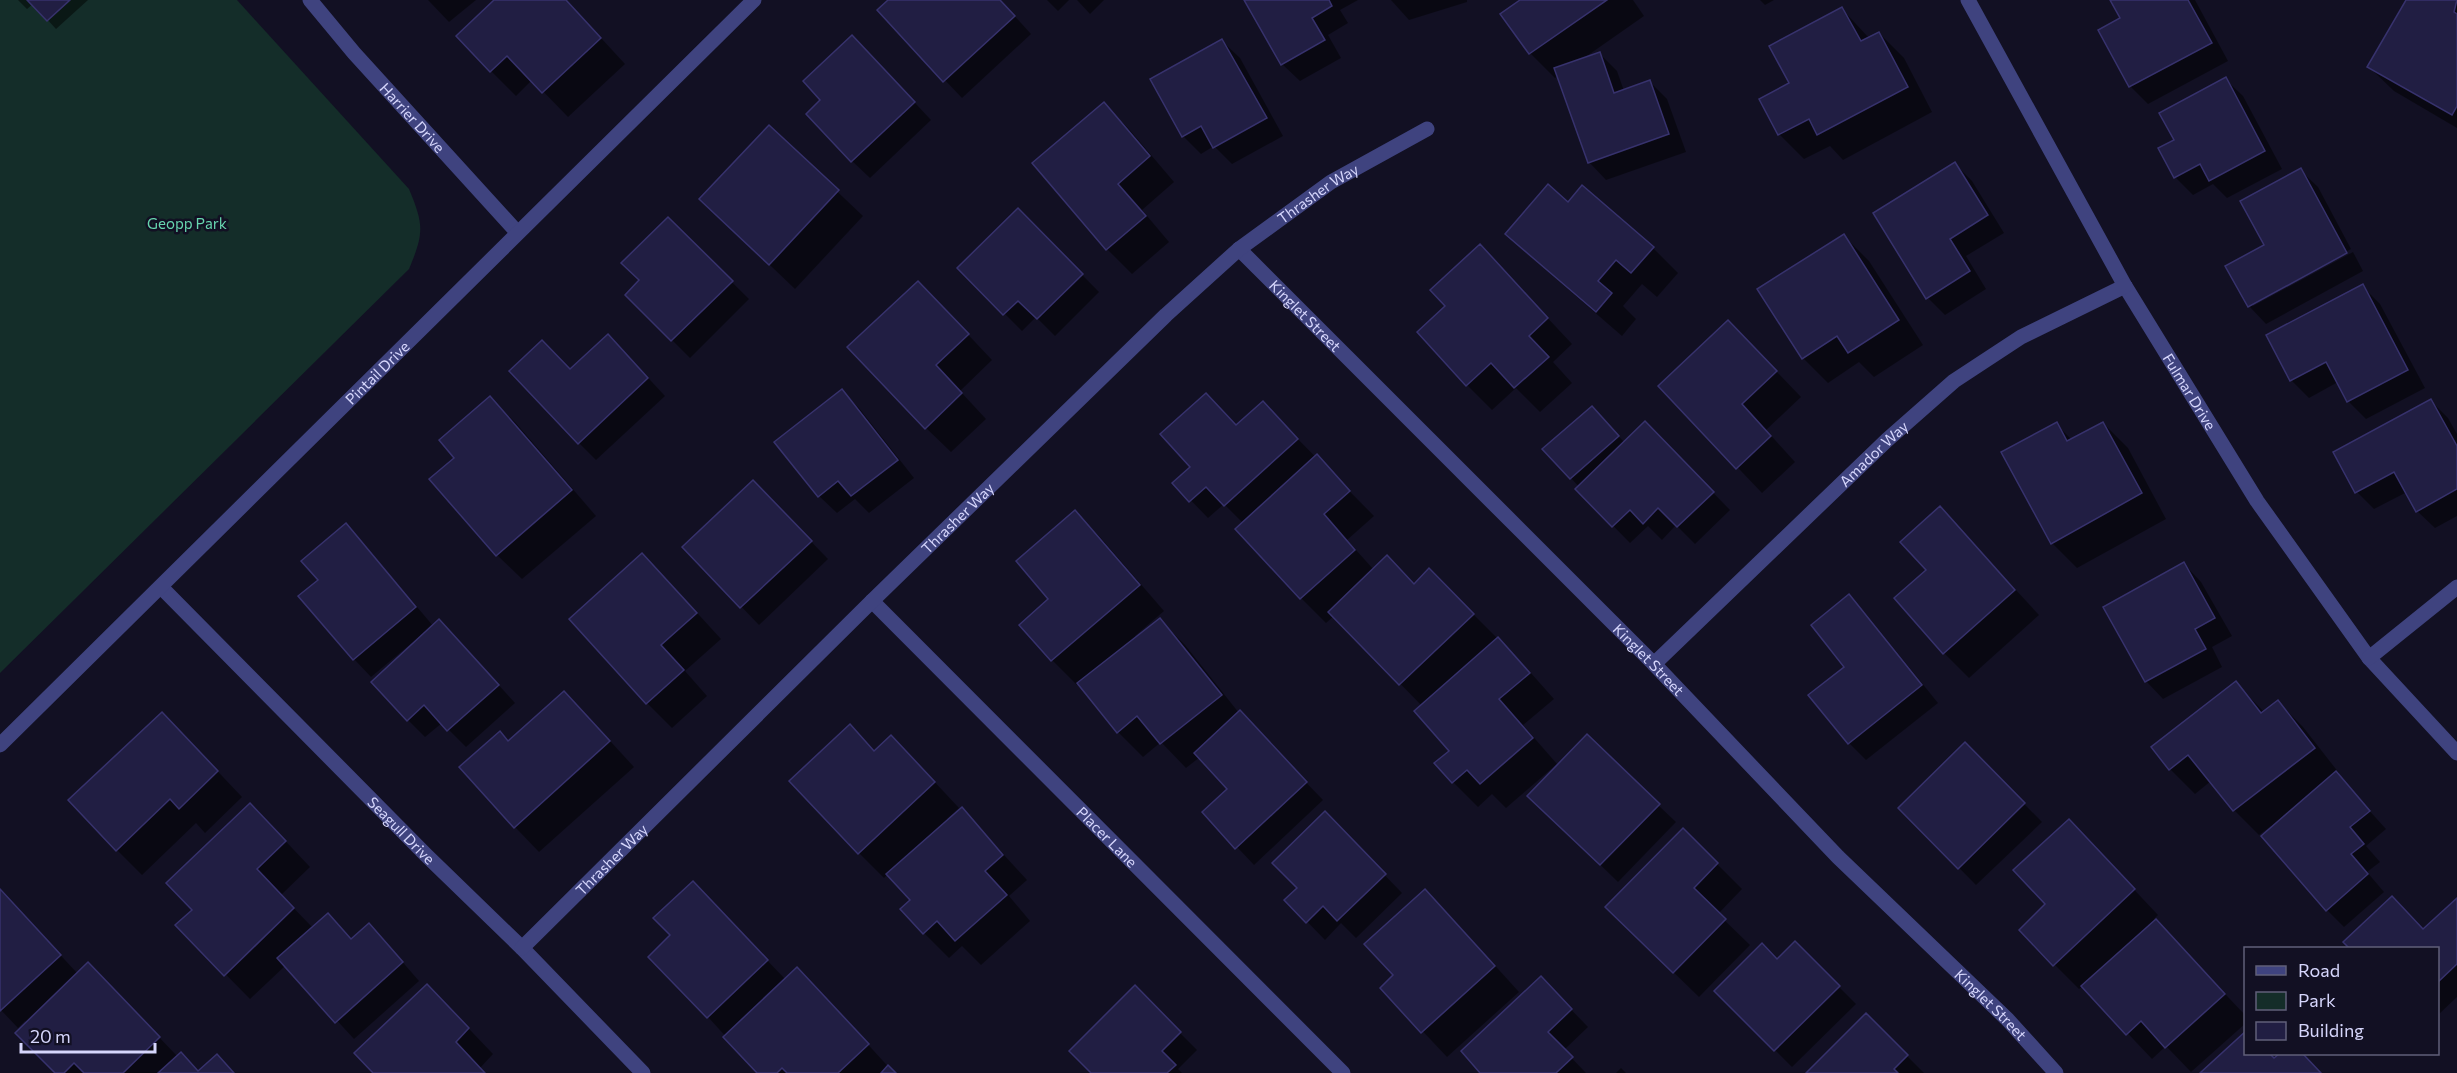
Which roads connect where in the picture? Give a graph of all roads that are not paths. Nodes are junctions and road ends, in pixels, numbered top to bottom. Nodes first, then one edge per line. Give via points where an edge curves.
1 (310, 0) edge
2 (754, 0) edge
3 (1968, 0) edge
4 (1427, 129) dead end
5 (517, 232) junction
6 (1239, 249) junction
7 (2125, 286) junction
8 (161, 586) junction
9 (2457, 587) edge
10 (872, 601) junction
11 (2369, 658) junction
12 (1654, 664) junction
13 (0, 745) edge
14 (2457, 753) edge
15 (522, 948) junction
16 (643, 1073) edge
17 (1343, 1073) edge
18 (2056, 1073) edge

1 - 5 street, Harrier Drive
2 - 5 street, Pintail Drive
3 - 7 street, Fulmar Drive
4 - 6 street, Thrasher Way via 1331,182
5 - 8 street, Pintail Drive
6 - 10 street, Thrasher Way
6 - 12 street, Kinglet Street
7 - 11 street, Fulmar Drive via 2257,501
7 - 12 street, Amador Way via 2021,337 1954,381 1887,440
8 - 13 street, Pintail Drive
8 - 15 street, Seagull Drive
9 - 11 street
10 - 15 street, Thrasher Way
10 - 17 street, Placer Lane
11 - 14 street, Fulmar Drive
12 - 18 street, Kinglet Street via 1838,857 2008,1020
15 - 16 street, Seagull Drive

